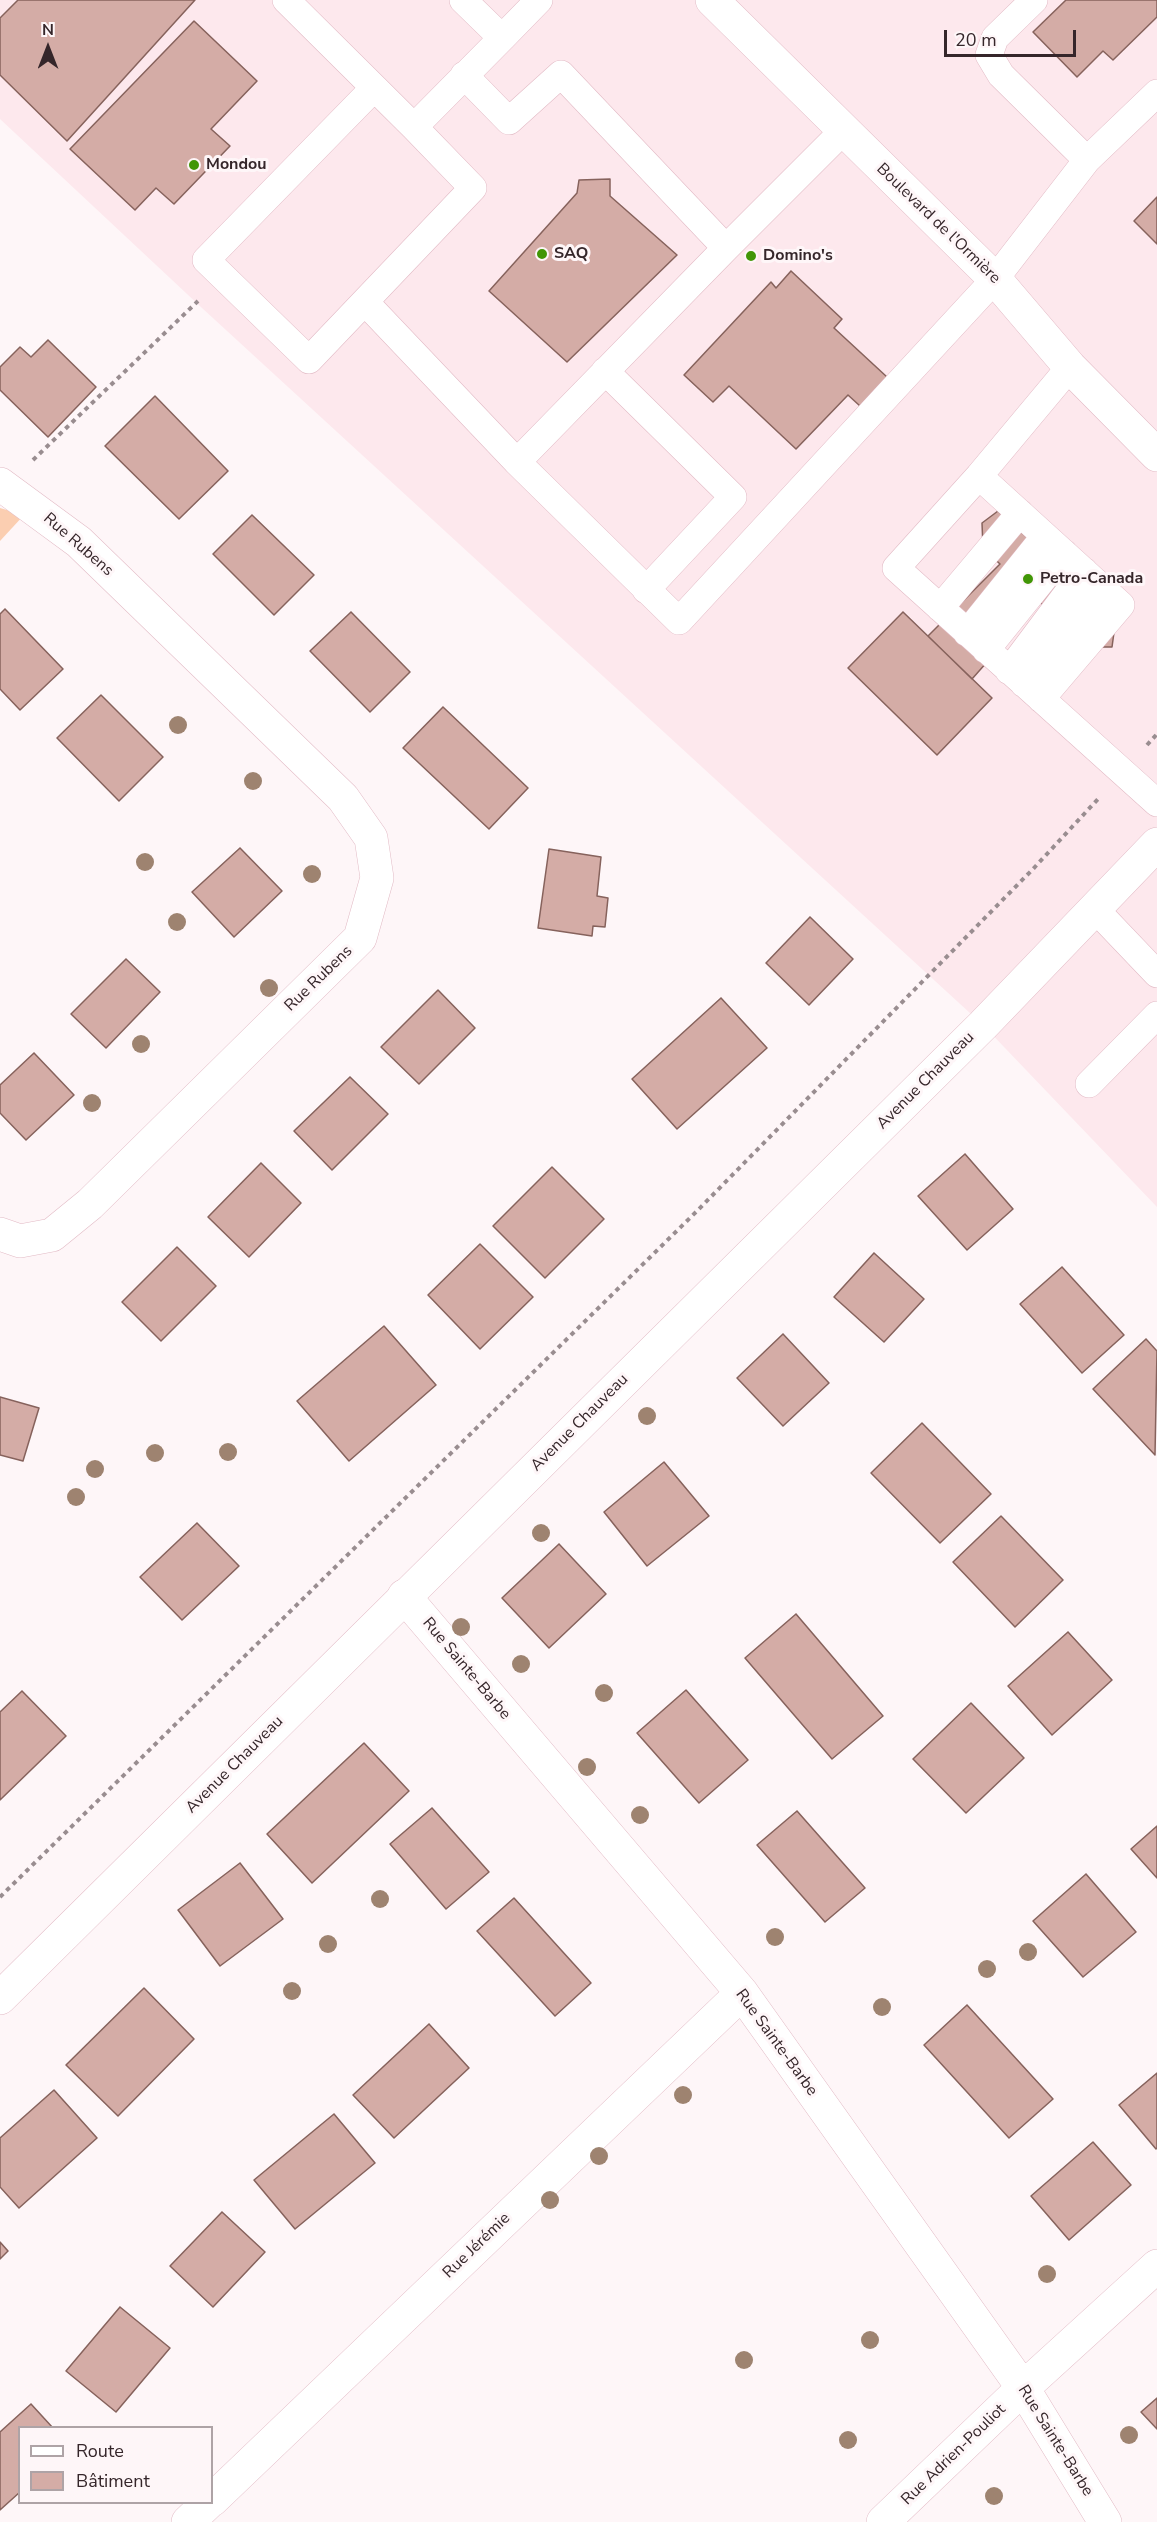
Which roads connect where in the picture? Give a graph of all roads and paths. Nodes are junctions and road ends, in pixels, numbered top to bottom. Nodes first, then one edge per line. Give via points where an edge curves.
1 (286, 0) edge
2 (463, 0) edge
3 (539, 0) edge
4 (712, 0) edge
5 (1034, 0) edge
6 (502, 38) junction
7 (464, 75) junction
8 (374, 88) junction
9 (1157, 93) edge
10 (414, 127) junction
11 (843, 131) junction
12 (1087, 160) junction
13 (726, 248) junction
14 (995, 279) junction
15 (203, 296) dead end
16 (365, 302) junction
17 (1070, 367) junction
18 (605, 371) junction
19 (1157, 455) edge
20 (517, 462) junction
21 (979, 476) junction
22 (3, 485) edge
23 (1020, 513) junction
24 (1074, 562) junction
25 (646, 590) junction
26 (940, 608) junction
27 (977, 641) junction
28 (1025, 684) junction
29 (1157, 734) edge
30 (1123, 772) junction
31 (1157, 803) edge
32 (1157, 844) edge
33 (1095, 909) junction
34 (1157, 974) edge
35 (1157, 1015) edge
36 (1089, 1084) dead end
37 (0, 1234) edge
38 (404, 1596) junction
39 (0, 1897) edge
40 (742, 1993) junction
41 (0, 1998) edge
42 (1157, 2266) edge
43 (1023, 2388) junction
44 (213, 2498) edge
45 (207, 2504) edge
46 (188, 2522) edge
47 (883, 2522) edge
48 (1105, 2522) edge

1 - 8 lane
2 - 6 lane
3 - 6 lane
4 - 11 street, Boulevard de l'Ormière
5 - 12 lane via 995,38 989,55 1001,75
6 - 7 lane
7 - 10 lane
7 - 13 lane via 509,121 561,74
8 - 10 lane
8 - 16 lane via 206,260 309,360
9 - 12 lane
10 - 16 lane via 473,188
11 - 13 lane
11 - 14 street, Boulevard de l'Ormière
12 - 14 lane
13 - 18 lane
14 - 17 street, Boulevard de l'Ormière
14 - 25 lane via 679,621
15 - 22 path
16 - 20 lane
17 - 19 street, Boulevard de l'Ormière
17 - 21 lane
18 - 20 lane
18 - 25 lane via 733,497
20 - 25 lane
21 - 23 lane
21 - 26 lane via 896,568
22 - 37 street, Rue Rubens via 79,542 343,798 370,838 377,878 360,938 90,1204 52,1235 20,1241
23 - 24 lane
23 - 26 lane
24 - 27 lane
24 - 28 lane
24 - 28 lane via 1121,605
26 - 27 lane
27 - 28 lane
28 - 30 lane
29 - 30 path
30 - 31 lane
30 - 39 path via 704,1204
32 - 33 street, Avenue Chauveau
33 - 34 lane
33 - 38 street, Avenue Chauveau via 983,1025
35 - 36 lane
38 - 40 street, Rue Sainte-Barbe
38 - 41 street, Avenue Chauveau
40 - 43 street, Rue Sainte-Barbe
40 - 44 street, Rue Jérémie
42 - 43 street, Rue Adrien-Pouliot
43 - 47 street, Rue Adrien-Pouliot
43 - 48 street, Rue Sainte-Barbe
45 - 46 street, Rue Jérémie

